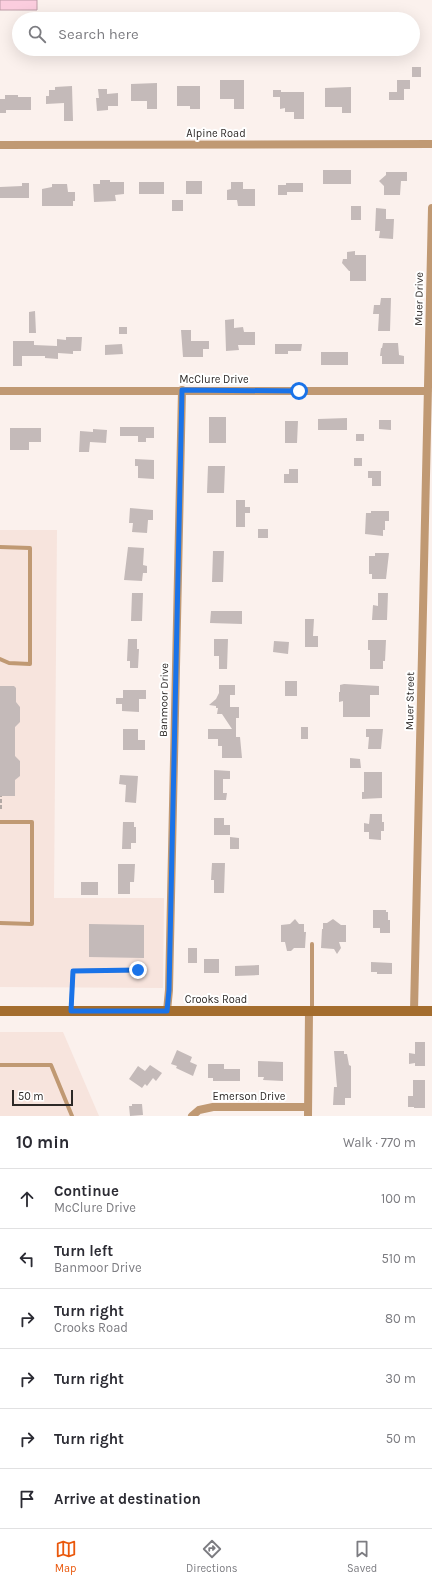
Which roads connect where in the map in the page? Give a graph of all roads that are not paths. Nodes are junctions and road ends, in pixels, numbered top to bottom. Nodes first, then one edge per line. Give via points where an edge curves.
1 (432, 144) edge
2 (0, 145) edge
3 (432, 208) edge
4 (182, 390) junction
5 (0, 391) edge
6 (428, 391) junction
7 (0, 548) edge
8 (0, 659) edge
9 (0, 822) edge
10 (0, 923) edge
11 (312, 944) dead end
12 (138, 970) dead end
13 (0, 1010) edge
14 (71, 1011) junction
15 (167, 1011) junction
16 (310, 1011) junction
17 (414, 1011) junction
18 (432, 1011) edge
19 (0, 1065) edge
20 (308, 1107) junction
21 (72, 1116) edge
22 (192, 1116) edge
23 (308, 1116) edge

1 - 2 street, Alpine Road
3 - 6 street, Muer Drive
4 - 5 street, McClure Drive
4 - 6 street, McClure Drive
4 - 15 street, Banmoor Drive
6 - 17 street, Muer Street
7 - 8 lane via 30,548 30,664 9,663
9 - 10 lane via 32,822 32,924
11 - 16 lane
12 - 14 lane via 73,971
13 - 14 main road, Crooks Road
14 - 15 main road, Crooks Road
15 - 16 main road, Crooks Road
16 - 17 main road, Crooks Road
16 - 20 street
17 - 18 main road, Crooks Road
19 - 21 lane via 51,1065
20 - 22 street, Emerson Drive via 213,1106 199,1110
20 - 23 street

